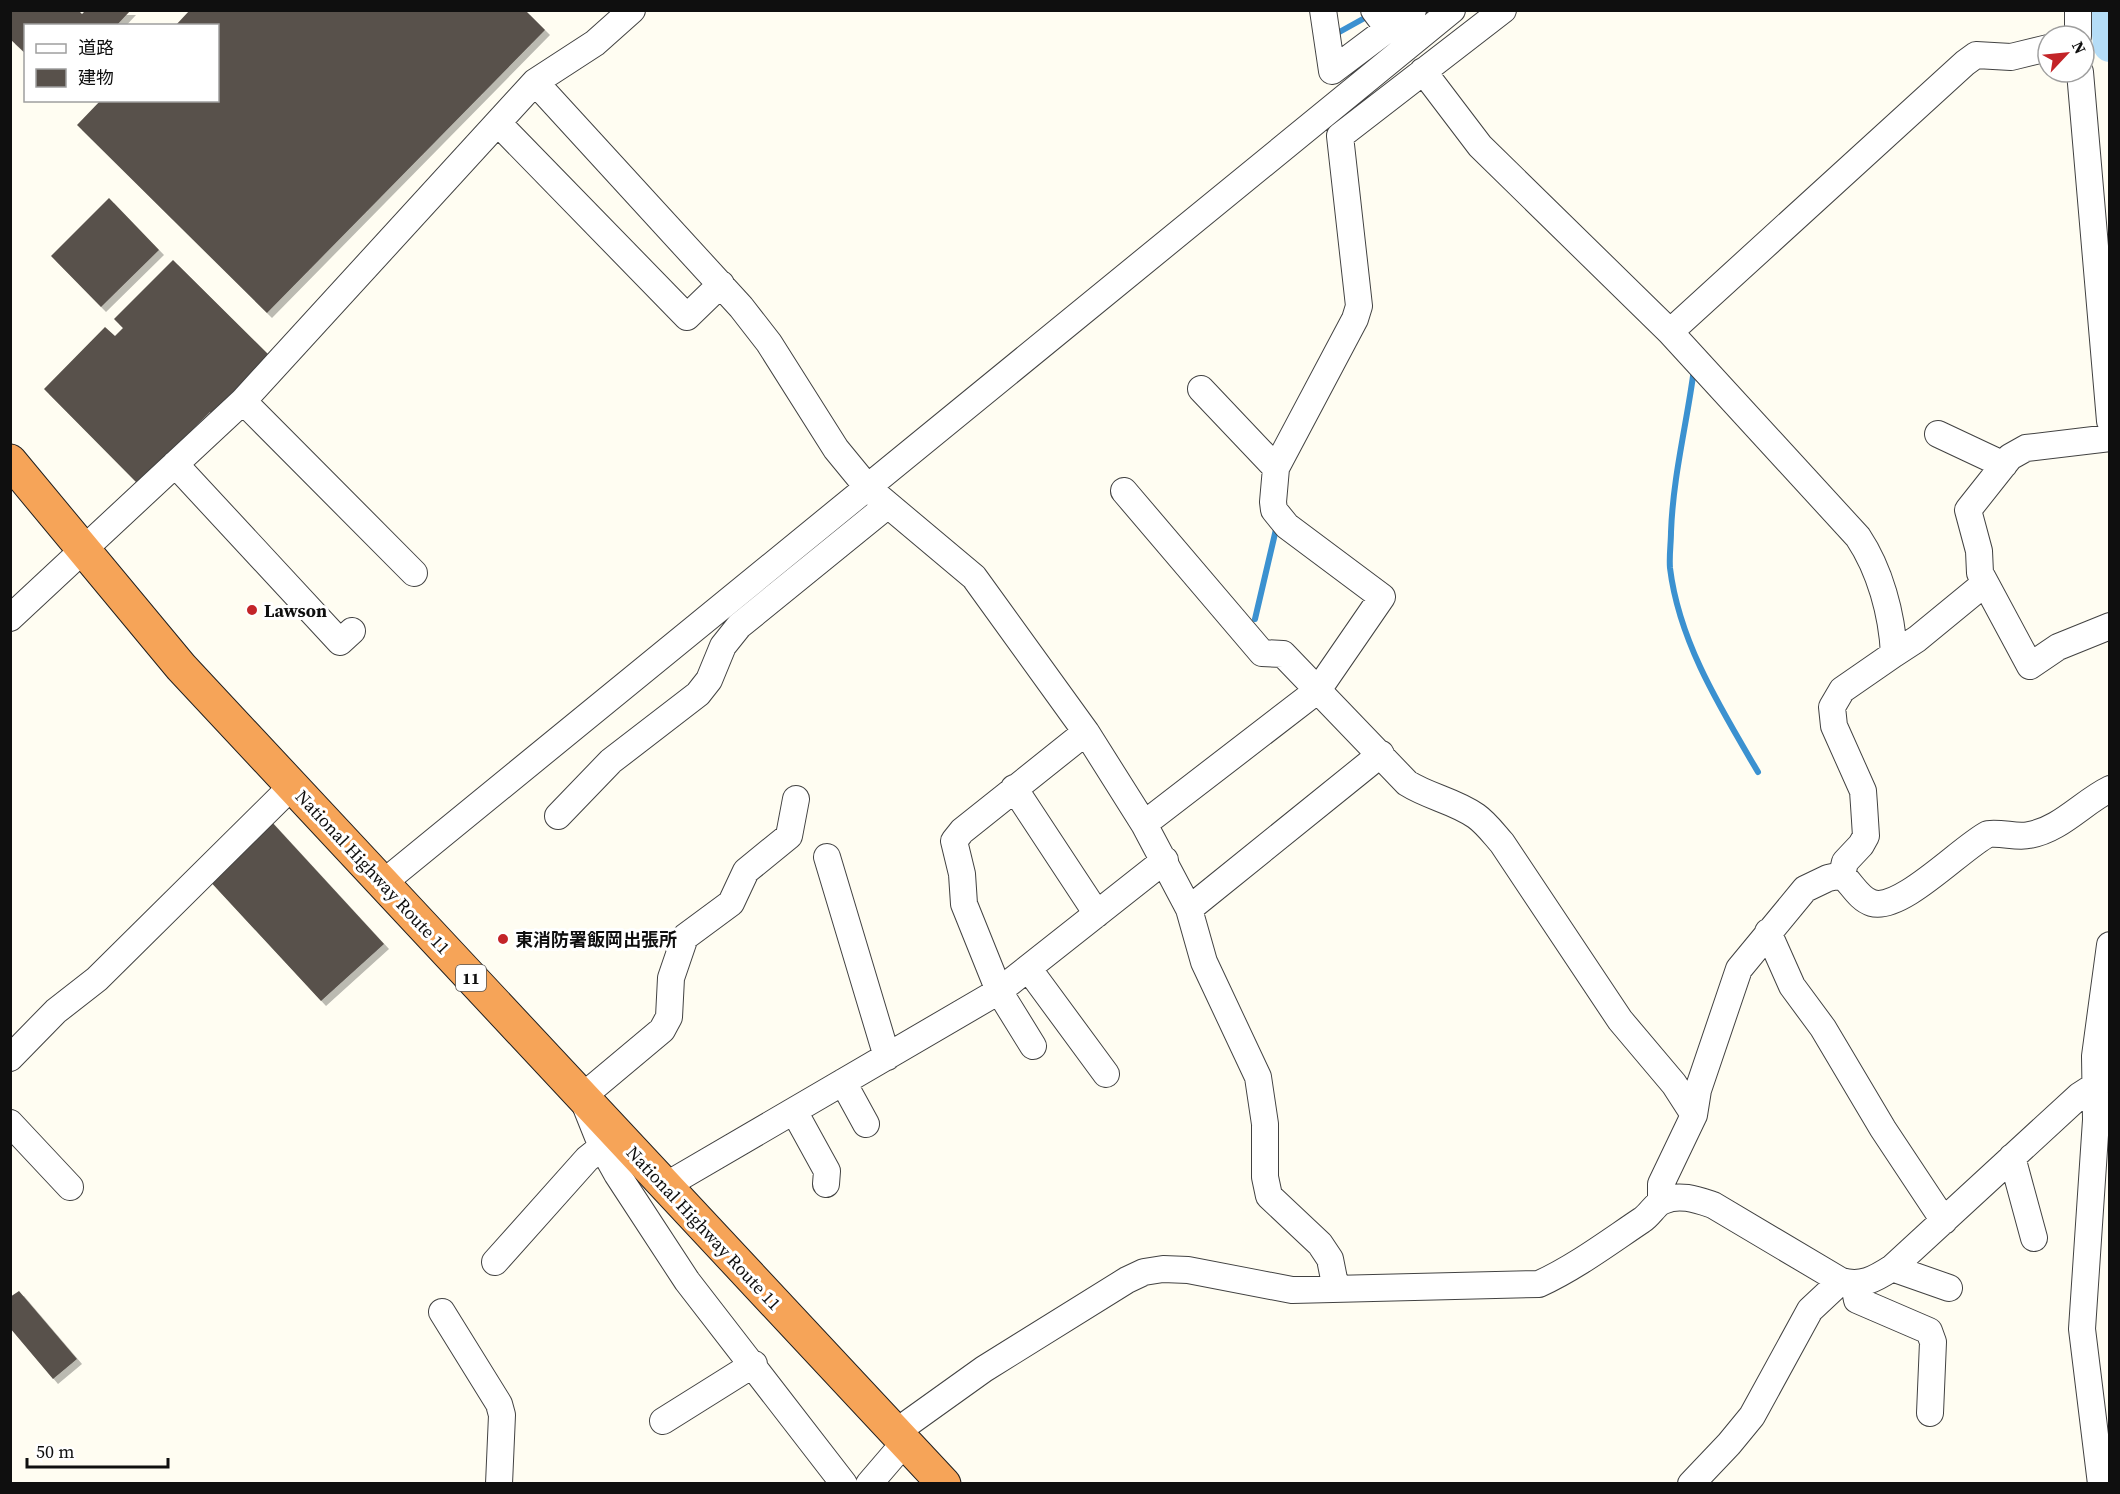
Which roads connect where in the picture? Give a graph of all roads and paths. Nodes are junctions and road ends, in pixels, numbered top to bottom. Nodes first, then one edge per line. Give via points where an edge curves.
1 (632, 10) edge
2 (1323, 10) edge
3 (1413, 10) edge
4 (1452, 10) edge
5 (1503, 10) edge
6 (1382, 20) edge
7 (1360, 51) junction
8 (2036, 51) edge
9 (1423, 71) junction
10 (1377, 72) junction
11 (535, 82) junction
12 (2081, 84) edge
13 (1394, 93) junction
14 (498, 123) junction
15 (721, 285) junction
16 (1670, 332) junction
17 (1201, 389) dead end
18 (243, 401) junction
19 (2109, 421) edge
20 (1938, 434) dead end
21 (2109, 438) edge
22 (10, 461) edge
23 (175, 464) junction
24 (2004, 465) junction
25 (1276, 468) junction
26 (868, 488) junction
27 (1124, 491) dead end
28 (888, 506) junction
29 (82, 548) junction
30 (414, 573) dead end
31 (1984, 584) junction
32 (10, 618) edge
33 (2109, 626) edge
34 (352, 632) dead end
35 (1894, 654) junction
36 (1318, 690) junction
37 (1086, 732) junction
38 (1381, 754) junction
39 (292, 786) junction
40 (1014, 788) junction
41 (2109, 789) edge
42 (796, 799) dead end
43 (558, 816) dead end
44 (1144, 824) junction
45 (827, 857) dead end
46 (1165, 860) junction
47 (1842, 875) junction
48 (383, 884) junction
49 (1189, 909) junction
50 (1097, 914) junction
51 (1768, 932) junction
52 (2109, 945) edge
53 (1028, 968) junction
54 (999, 991) junction
55 (1033, 1046) dead end
56 (887, 1057) junction
57 (10, 1058) edge
58 (1106, 1074) dead end
59 (2103, 1080) edge
60 (843, 1082) junction
61 (582, 1096) junction
62 (794, 1110) junction
63 (1694, 1115) junction
64 (10, 1123) edge
65 (866, 1124) dead end
66 (602, 1147) junction
67 (2012, 1157) junction
68 (826, 1184) dead end
69 (665, 1186) junction
70 (70, 1187) dead end
71 (1661, 1201) junction
72 (1944, 1221) junction
73 (2034, 1238) dead end
74 (495, 1262) dead end
75 (1893, 1268) junction
76 (1847, 1283) junction
77 (1948, 1288) dead end
78 (1336, 1289) junction
79 (442, 1312) dead end
80 (754, 1364) junction
81 (1930, 1413) dead end
82 (663, 1422) dead end
83 (901, 1437) junction
84 (499, 1484) edge
85 (844, 1484) edge
86 (869, 1484) edge
87 (944, 1484) edge
88 (1691, 1484) edge
89 (2101, 1484) edge

1 - 11 street via 595,43
2 - 7 street via 1332,71
3 - 6 street
4 - 10 street
5 - 9 street
6 - 7 street
7 - 10 street
8 - 16 street via 2011,57 1976,56 1965,63
9 - 13 street
9 - 16 street via 1480,146
10 - 13 street
10 - 26 street
11 - 14 street
11 - 15 street
12 - 19 street
13 - 25 street via 1340,136 1359,306
14 - 15 street via 687,317
14 - 18 street
15 - 26 street via 769,343 836,449
16 - 35 street via 1858,537 1875,568 1884,597
17 - 25 street
18 - 23 street
18 - 30 street
20 - 24 street
21 - 24 street via 2026,448
22 - 29 highway, National Highway Route 11 / 11
23 - 29 street
23 - 34 street via 340,642
24 - 31 street via 1968,510
25 - 36 street via 1274,510 1287,526 1382,597
26 - 28 street
26 - 48 street
27 - 36 street via 1262,653 1283,654
28 - 37 street via 974,577
28 - 43 street via 739,626 723,646 709,680 698,694 611,761
29 - 32 street
29 - 39 highway, National Highway Route 11 / 11 via 181,666
31 - 33 street via 2030,666 2058,647
31 - 35 street
35 - 47 street via 1842,690 1832,707 1834,726 1863,791 1866,836 1845,862
36 - 38 street
36 - 44 street
37 - 40 street
37 - 44 street
38 - 49 street
38 - 63 street via 1407,783 1463,809 1491,830 1620,1020 1674,1084
39 - 48 highway, National Highway Route 11 / 11
39 - 57 street via 97,979 56,1011
40 - 50 street
40 - 54 street via 954,841 964,904
41 - 47 street via 2038,832 2027,836 1999,832 1978,839 1916,888 1884,904 1863,899
42 - 61 street via 789,836 746,871 731,903 685,937 671,978 669,1017 662,1030
44 - 46 street
45 - 56 street
46 - 49 street
46 - 50 street
47 - 51 street via 1805,889
48 - 61 highway, National Highway Route 11 / 11
49 - 78 street via 1204,962 1258,1077 1269,1196 1320,1244 1330,1259
50 - 53 street
51 - 63 street via 1739,969 1710,1050
51 - 72 street via 1792,986 1823,1028
52 - 59 street via 2095,1056
53 - 54 street
53 - 58 street
54 - 55 street
54 - 56 street
56 - 60 street
59 - 67 street
59 - 89 street via 2082,1329
60 - 62 street
60 - 65 street
61 - 66 street
61 - 69 highway, National Highway Route 11 / 11
62 - 68 street via 827,1171
62 - 69 street
63 - 71 street via 1661,1184
64 - 70 street
66 - 74 street
66 - 80 street via 687,1281
67 - 72 street
67 - 73 street
69 - 83 highway, National Highway Route 11 / 11
71 - 76 street via 1695,1198 1713,1205
71 - 78 street via 1646,1218 1566,1271 1539,1284
72 - 75 street
75 - 76 street via 1877,1278
75 - 77 street
76 - 81 street via 1857,1300 1929,1331 1933,1342
76 - 88 street via 1810,1310 1752,1416
78 - 83 street via 1292,1290 1188,1270 1144,1272 984,1369
79 - 84 street via 499,1404
80 - 82 street
80 - 85 street
83 - 86 street
83 - 87 highway, National Highway Route 11 / 11

